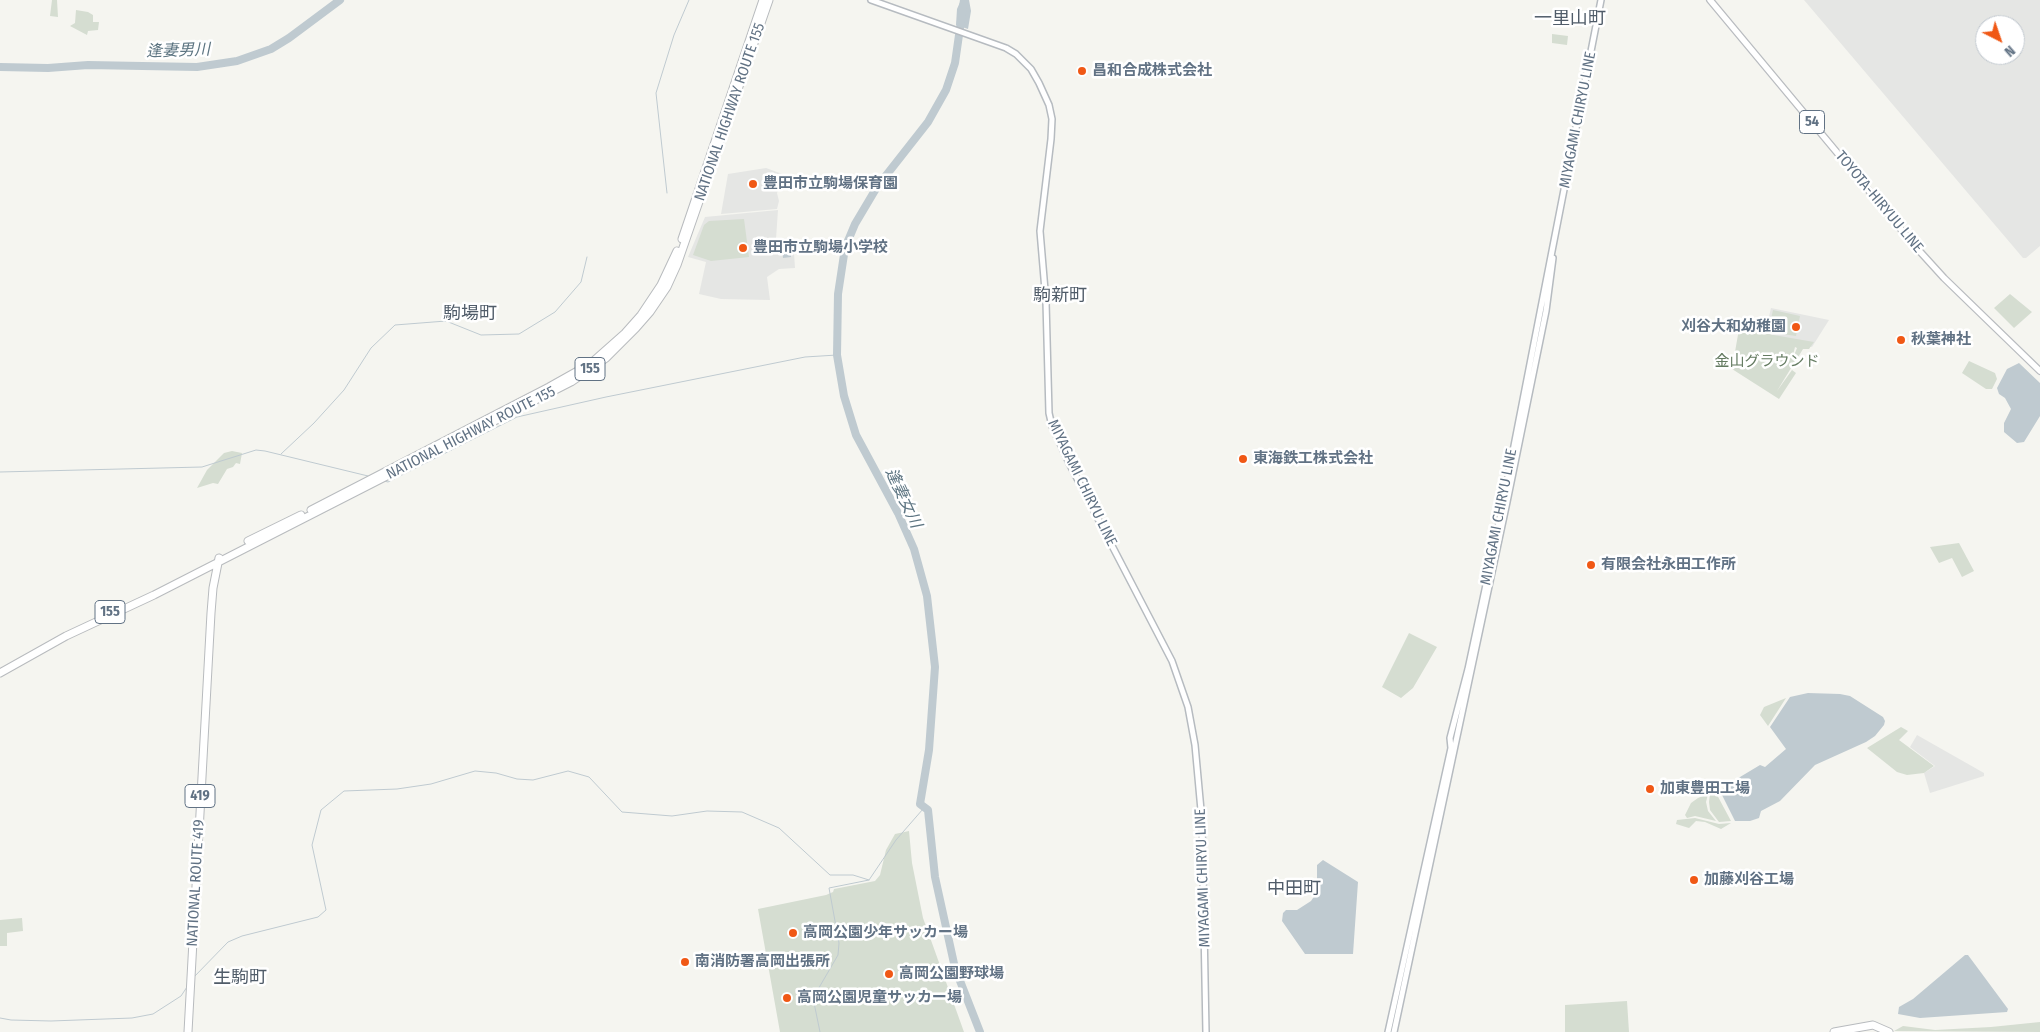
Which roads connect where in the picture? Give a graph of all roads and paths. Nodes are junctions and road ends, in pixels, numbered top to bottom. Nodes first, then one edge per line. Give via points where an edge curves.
1 (763, 0) edge
2 (768, 0) edge
3 (871, 0) edge
4 (1602, 0) edge
5 (1710, 0) edge
6 (2040, 371) edge
7 (219, 558) junction
8 (0, 668) edge
9 (0, 673) edge
10 (188, 1032) edge
11 (1206, 1032) edge
12 (1388, 1032) edge
13 (1394, 1032) edge
14 (1834, 1032) edge
15 (1889, 1032) edge

1 - 7 highway, NATIONAL HIGHWAY ROUTE 155 / 155 via 679,248 661,285 625,333 590,364 557,383
2 - 7 highway, NATIONAL HIGHWAY ROUTE 155 / 155 via 677,265 650,312 627,338 606,358 571,382
3 - 11 main road, MIYAGAMI CHIRYU LINE via 1006,48 1031,69 1051,111 1051,139 1040,231 1049,413 1070,465 1172,661 1188,707 1202,820
4 - 12 main road, MIYAGAMI CHIRYU LINE via 1496,538
4 - 13 main road, MIYAGAMI CHIRYU LINE via 1508,502
5 - 6 main road, TOYOTA-HIRYUU LINE / 54 via 1944,278
7 - 8 highway, 155
7 - 9 highway, 155 via 154,595 66,636
7 - 10 highway, NATIONAL ROUTE 419 / 419 via 211,613
14 - 15 highway via 1873,1025

